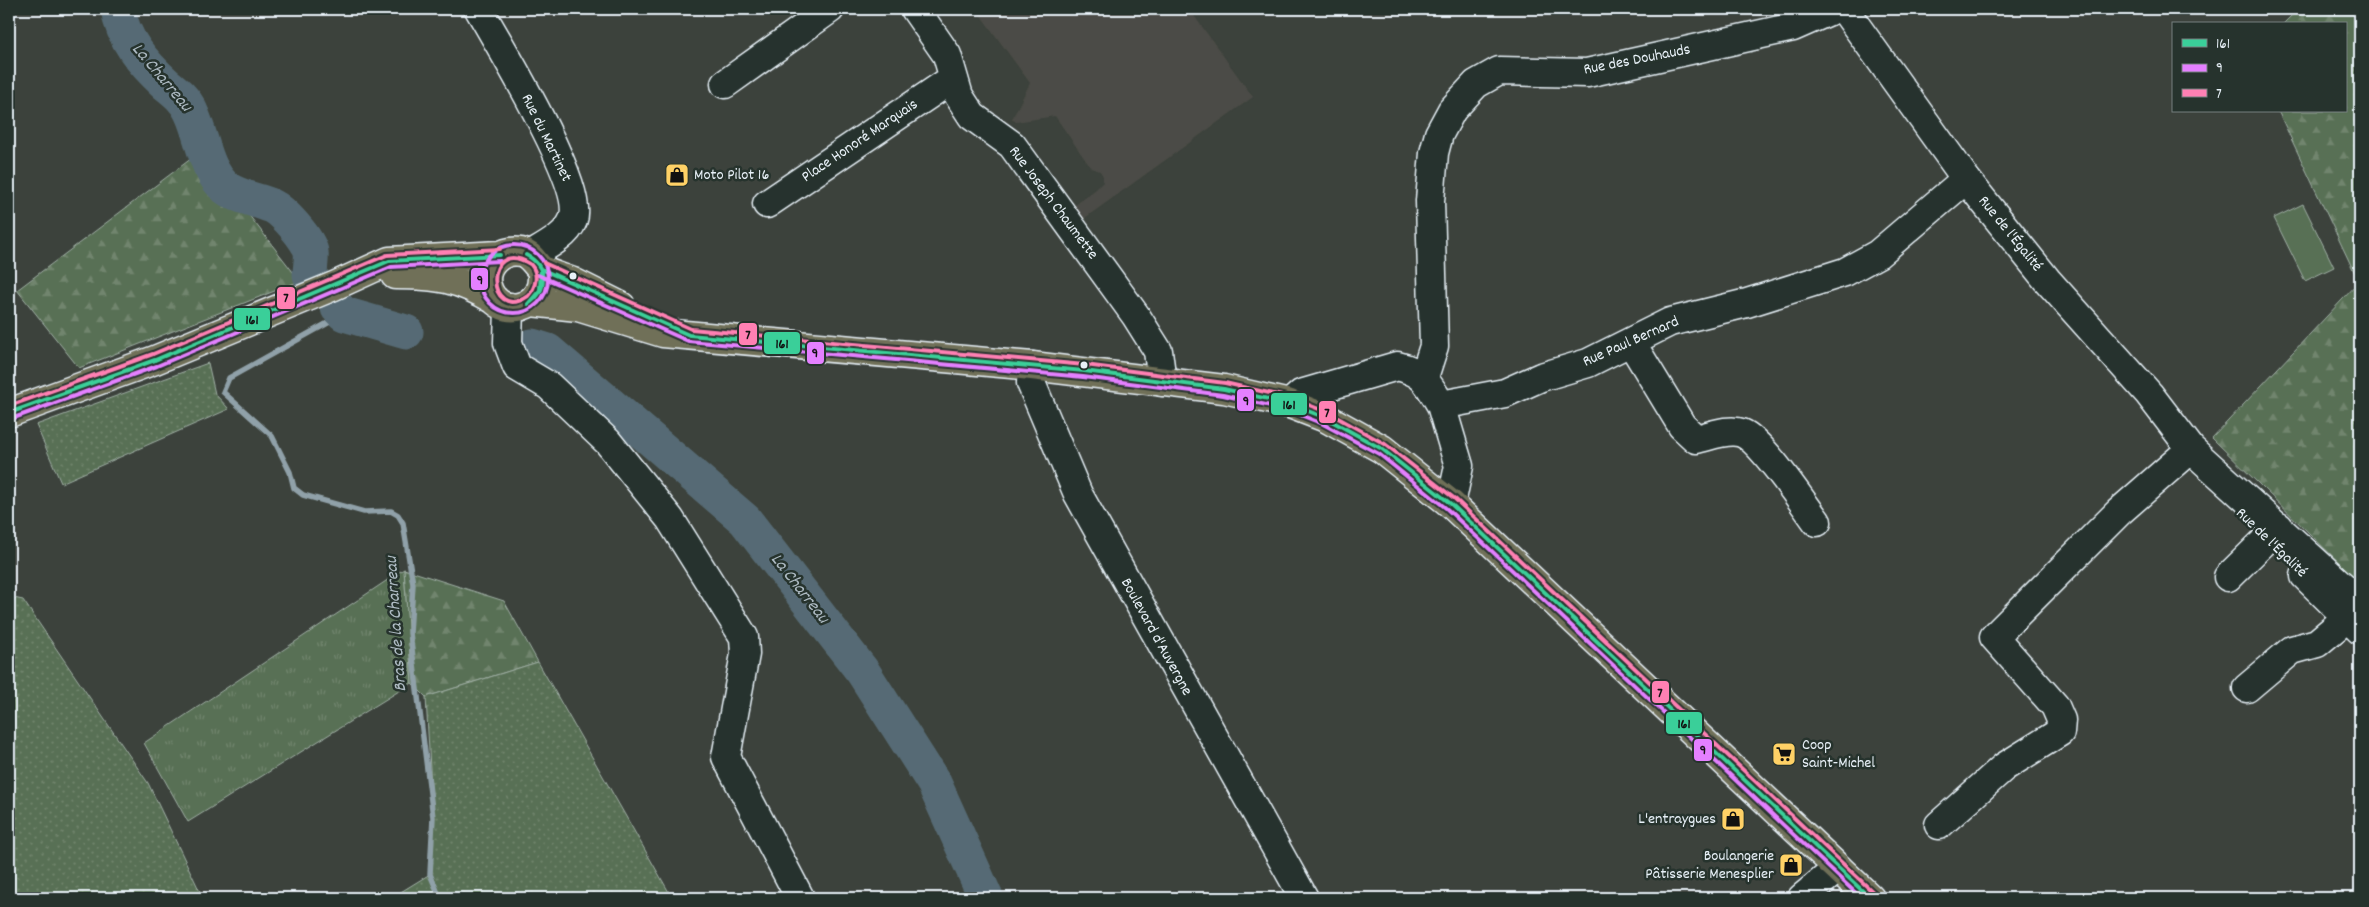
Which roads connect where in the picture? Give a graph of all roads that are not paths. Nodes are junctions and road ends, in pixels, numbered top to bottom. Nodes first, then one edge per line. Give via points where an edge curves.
1 (479, 9) edge
2 (830, 9) edge
3 (915, 9) edge
4 (1844, 10) edge
5 (952, 78) junction
6 (725, 84) dead end
7 (1966, 179) junction
8 (767, 204) dead end
9 (500, 255) junction
10 (535, 262) junction
11 (334, 286) junction
12 (512, 303) junction
13 (690, 335) junction
14 (1631, 342) junction
15 (1032, 366) junction
16 (1424, 377) junction
17 (1162, 382) junction
18 (1290, 404) junction
19 (1441, 405) junction
20 (9, 414) edge
21 (2191, 449) junction
22 (1451, 504) junction
23 (1817, 522) dead end
24 (2273, 534) junction
25 (2228, 577) dead end
26 (2354, 609) edge
27 (2247, 688) dead end
28 (1939, 825) dead end
29 (1838, 868) junction
30 (800, 898) edge
31 (1304, 898) edge
32 (1802, 898) edge
33 (1870, 898) edge

1 - 10 street, Rue du Martinet via 551,141 575,200 575,213 569,228
2 - 6 street
3 - 5 street, Rue Joseph Chaumette via 947,55
4 - 7 street, Rue de l'Égalité
4 - 16 street, Rue des Douhauds via 1793,26 1587,73 1499,71 1476,84 1452,110 1439,134 1434,153 1430,201 1434,346
5 - 8 street, Place Honoré Marquais
5 - 17 street, Rue Joseph Chaumette via 972,116 1012,145 1136,316 1158,351
7 - 14 street, Rue Paul Bernard via 1878,254 1845,272 1747,303 1670,322
7 - 21 street, Rue de l'Égalité via 2047,280 2149,394
9 - 10 main road via 515,251
9 - 11 main road via 389,261
9 - 12 main road via 490,266 486,280 490,294
10 - 12 main road via 542,287
10 - 13 main road
11 - 12 main road via 387,275 428,276 457,280
11 - 20 main road via 155,360
12 - 13 main road via 578,307 663,333
12 - 30 street via 508,344 517,366 549,386 608,442 670,519 744,637 745,654 726,756
13 - 15 main road
14 - 19 street, Rue Paul Bernard via 1588,363 1505,392
14 - 23 street via 1682,426 1696,439 1728,432 1743,433 1771,459
15 - 17 main road
15 - 31 street, Boulevard d'Auvergne via 1031,383 1078,494
16 - 18 street via 1413,369 1397,366 1301,394
16 - 19 street
17 - 18 main road via 1224,389
18 - 22 main road via 1326,418 1382,449
19 - 22 street via 1459,466
21 - 24 street, Rue de l'Égalité via 2199,465 2233,507
21 - 28 street via 2120,512 1994,637 2055,706 2061,720 2060,732 2004,767
22 - 29 main road
24 - 25 street
24 - 26 street, Rue de l'Égalité
26 - 27 street via 2317,643 2292,650
29 - 32 street
29 - 33 main road

